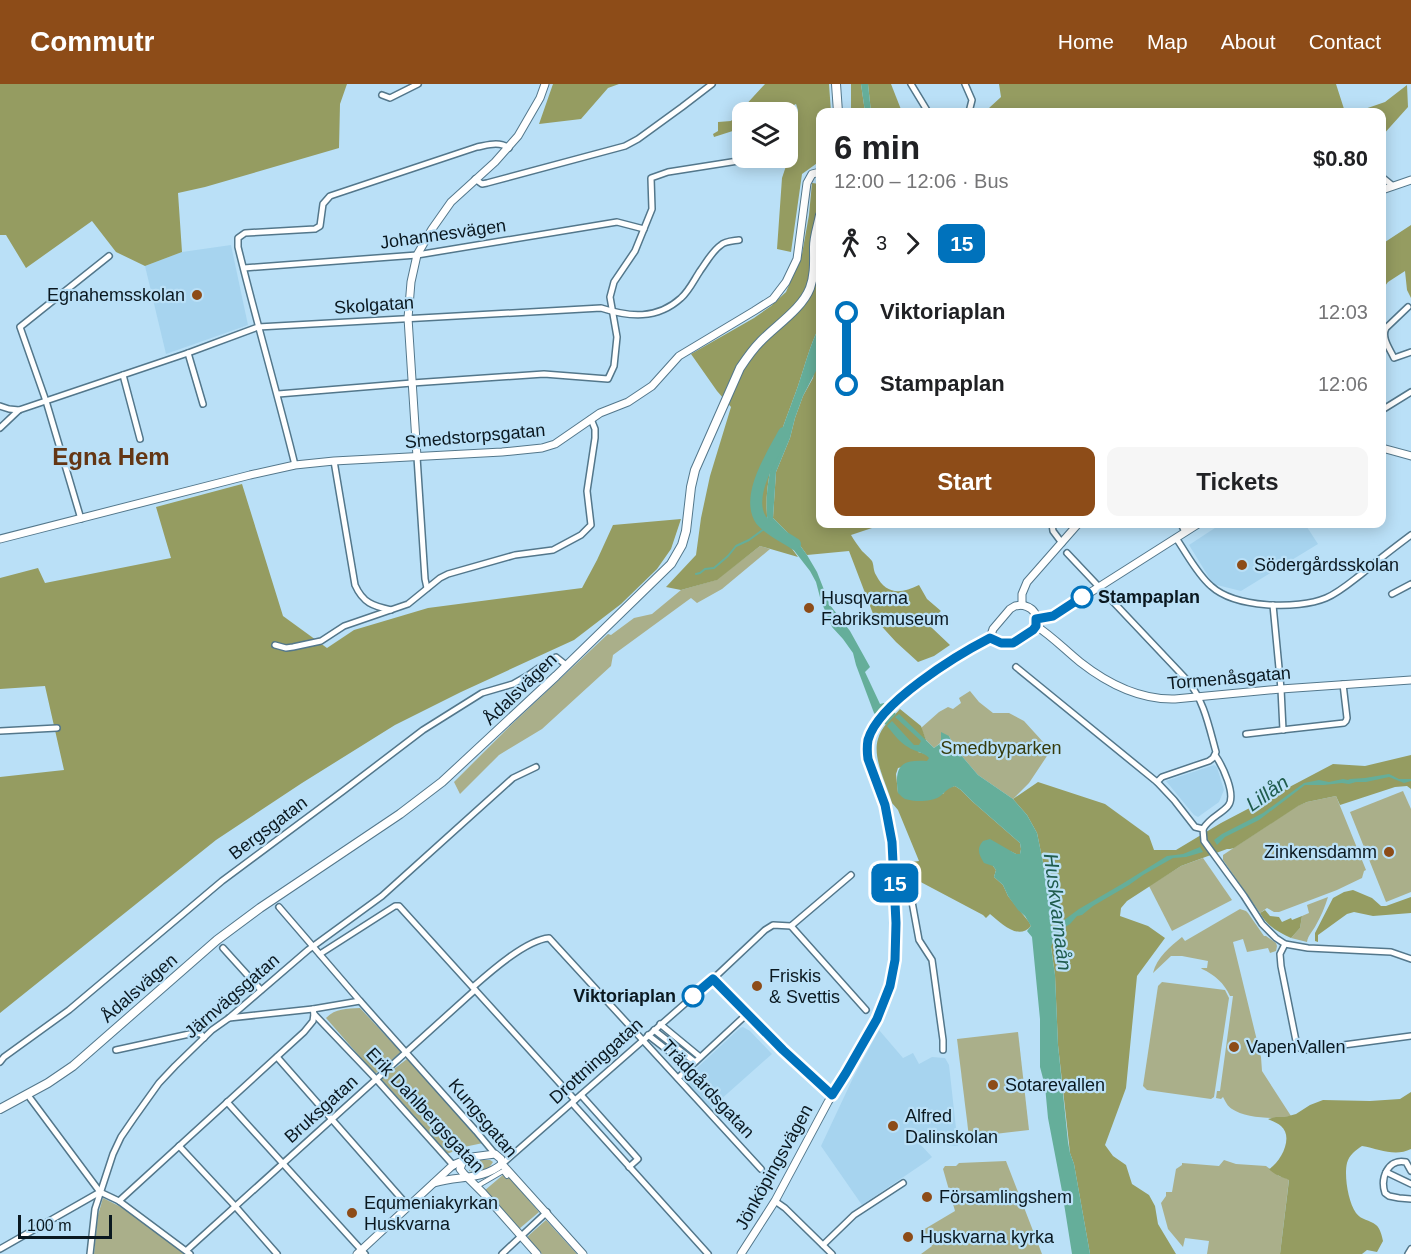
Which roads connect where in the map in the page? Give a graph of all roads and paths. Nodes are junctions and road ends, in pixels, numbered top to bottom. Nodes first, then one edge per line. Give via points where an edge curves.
1 (418, 84) edge
2 (545, 84) edge
3 (712, 84) edge
4 (836, 84) edge
5 (911, 84) edge
6 (965, 84) edge
7 (381, 95) dead end
8 (838, 108) edge
9 (926, 108) edge
10 (970, 108) edge
11 (508, 148) junction
12 (732, 162) edge
13 (816, 173) edge
14 (475, 179) junction
15 (1386, 180) edge
16 (1411, 180) edge
17 (1393, 186) junction
18 (1386, 189) edge
19 (644, 229) junction
20 (816, 233) edge
21 (739, 240) dead end
22 (417, 255) junction
23 (109, 256) dead end
24 (244, 268) junction
25 (1408, 307) dead end
26 (614, 312) junction
27 (408, 318) junction
28 (258, 327) junction
29 (1386, 328) edge
30 (1386, 340) edge
31 (1411, 352) edge
32 (188, 353) junction
33 (123, 375) junction
34 (412, 382) junction
35 (278, 394) junction
36 (1410, 395) edge
37 (46, 401) junction
38 (203, 404) dead end
39 (0, 406) edge
40 (1386, 408) edge
41 (19, 410) junction
42 (591, 419) junction
43 (0, 428) edge
44 (140, 439) dead end
45 (1386, 449) edge
46 (1411, 456) edge
47 (417, 457) junction
48 (334, 461) junction
49 (295, 465) junction
50 (81, 519) junction
51 (1053, 528) edge
52 (1075, 528) edge
53 (1183, 528) edge
54 (1192, 528) edge
55 (1185, 532) junction
56 (1411, 535) edge
57 (1176, 538) junction
58 (0, 539) edge
59 (1062, 543) junction
60 (1067, 553) dead end
61 (1411, 584) edge
62 (1100, 586) junction
63 (427, 588) junction
64 (1392, 594) dead end
65 (1022, 605) junction
66 (1273, 605) junction
67 (392, 610) junction
68 (1036, 622) junction
69 (990, 638) junction
70 (275, 645) dead end
71 (566, 665) junction
72 (1016, 666) dead end
73 (1411, 680) edge
74 (1343, 684) junction
75 (1281, 689) junction
76 (1198, 696) junction
77 (57, 729) dead end
78 (0, 730) edge
79 (1283, 730) junction
80 (1246, 734) dead end
81 (1215, 755) junction
82 (536, 767) dead end
83 (1157, 782) junction
84 (1203, 829) junction
85 (894, 874) junction
86 (851, 875) dead end
87 (279, 907) dead end
88 (791, 926) junction
89 (1285, 944) junction
90 (314, 946) junction
91 (223, 948) dead end
92 (320, 954) junction
93 (1411, 958) edge
94 (713, 979) junction
95 (474, 988) junction
96 (261, 990) junction
97 (360, 1001) junction
98 (866, 1010) dead end
99 (314, 1011) junction
100 (747, 1014) junction
101 (229, 1018) junction
102 (660, 1024) junction
103 (654, 1030) junction
104 (648, 1035) junction
105 (1411, 1036) edge
106 (204, 1038) junction
107 (642, 1040) junction
108 (116, 1050) dead end
109 (943, 1050) dead end
110 (406, 1052) junction
111 (276, 1057) junction
112 (700, 1057) junction
113 (2, 1059) edge
114 (694, 1062) junction
115 (689, 1067) junction
116 (678, 1078) junction
117 (376, 1079) junction
118 (832, 1095) junction
119 (30, 1098) dead end
120 (576, 1099) junction
121 (227, 1102) junction
122 (0, 1109) edge
123 (332, 1119) junction
124 (620, 1140) junction
125 (179, 1146) junction
126 (612, 1147) junction
127 (497, 1155) junction
128 (510, 1158) junction
129 (462, 1161) junction
130 (283, 1163) junction
131 (502, 1164) junction
132 (453, 1165) junction
133 (629, 1167) junction
134 (761, 1169) dead end
135 (461, 1170) junction
136 (1411, 1171) edge
137 (1386, 1172) junction
138 (507, 1176) dead end
139 (466, 1177) junction
140 (903, 1183) dead end
141 (432, 1184) junction
142 (1411, 1184) edge
143 (479, 1185) dead end
144 (100, 1192) junction
145 (1411, 1198) edge
146 (119, 1201) junction
147 (775, 1201) junction
148 (235, 1206) junction
149 (408, 1206) junction
150 (547, 1212) junction
151 (521, 1236) junction
152 (823, 1245) junction
153 (0, 1249) edge
154 (1411, 1249) edge
155 (188, 1252) edge
156 (361, 1253) edge
157 (90, 1254) edge
158 (277, 1254) edge
159 (502, 1254) edge
160 (537, 1254) edge
161 (583, 1254) edge
162 (708, 1254) edge
163 (741, 1254) edge
164 (832, 1254) edge
165 (1408, 1254) edge

1 - 7 street via 390,98
2 - 11 street via 532,114
3 - 14 street via 626,146 488,183
4 - 8 main road
5 - 9 street
6 - 10 street via 972,100
11 - 14 street
11 - 24 street via 504,144 477,147 330,196 323,204 320,226 315,230 245,233 238,238
12 - 19 street via 651,178 652,209
13 - 42 street, Smedstorpsgatan via 807,183 797,259 773,299 679,356 652,386
14 - 22 street via 451,202
15 - 17 street
16 - 17 street
17 - 18 street
19 - 22 street, Johannesvägen via 617,222
19 - 26 street via 635,251 614,282 610,297
20 - 71 main road, Ådalsvägen via 815,263 807,296 760,342 740,368 695,470 686,531 671,564
21 - 26 street, Skolgatan via 722,244 673,304 647,314
22 - 24 street, Johannesvägen
22 - 27 street
23 - 37 street via 20,327
24 - 28 street
25 - 29 street
26 - 27 street, Skolgatan via 601,308
26 - 34 street via 618,337 608,379 544,374
27 - 28 street, Skolgatan
27 - 34 street
28 - 32 street, Skolgatan
28 - 35 street
30 - 31 street via 1394,358
32 - 33 street, Skolgatan
32 - 38 street
33 - 37 street, Skolgatan
33 - 44 street
34 - 35 street
34 - 47 street
35 - 49 street
36 - 40 street
37 - 41 street, Skolgatan
37 - 50 street
39 - 41 street
41 - 43 street, Skolgatan
42 - 47 street, Smedstorpsgatan via 555,444 542,448
42 - 63 street via 595,429 587,491 591,525 553,550 515,555 448,574
45 - 46 street
47 - 48 street, Smedstorpsgatan
47 - 63 street
48 - 49 street, Smedstorpsgatan
48 - 67 street via 357,590 368,603
49 - 50 street, Smedstorpsgatan
50 - 58 street, Smedstorpsgatan
51 - 59 street
52 - 59 street
53 - 55 street
54 - 55 street
55 - 57 street
56 - 66 street via 1327,597
57 - 62 street
57 - 66 street via 1218,592 1247,602
59 - 65 street via 1024,587
60 - 62 street
61 - 64 street
62 - 68 street via 1056,615
62 - 76 street
63 - 67 street via 408,604
65 - 68 street, Tormenåsgatan via 1030,608
65 - 69 street via 1010,609
66 - 75 street
67 - 70 street via 344,626 321,641 286,648
68 - 69 street via 1031,632 1013,643
68 - 76 street, Tormenåsgatan via 1080,662 1118,686 1148,698
69 - 85 street, Jönköpingsvägen via 917,684 896,702 870,736 867,753 889,819
71 - 113 street, Bergsgatan via 556,657 513,684 482,693 423,730 222,881 69,1010
71 - 122 main road, Ådalsvägen via 442,782 217,940 73,1066
72 - 83 street
73 - 74 street, Tormenåsgatan
74 - 75 street, Tormenåsgatan
74 - 79 street via 1346,722
75 - 76 street, Tormenåsgatan
75 - 79 street
76 - 81 street
77 - 78 street
79 - 80 street
81 - 83 street
81 - 84 street via 1231,791 1231,800
82 - 90 street, Järnvägsgatan via 513,778 382,896
83 - 84 street via 1195,827
84 - 89 street via 1204,841 1262,924
85 - 109 street via 903,874 908,880 919,940 932,960
85 - 118 street, Jönköpingsvägen via 896,943 890,986 877,1019
86 - 88 street, Drottninggatan
87 - 90 street, Kungsgatan
88 - 94 street, Drottninggatan via 769,927
88 - 98 street
89 - 93 street via 1391,952
89 - 105 street via 1280,954 1281,966 1301,1049
90 - 92 street, Kungsgatan
90 - 96 street, Järnvägsgatan
91 - 96 street
92 - 95 street via 399,906
92 - 97 street, Kungsgatan
94 - 100 street
94 - 102 street, Drottninggatan
95 - 107 street, Trädgårdsgatan via 531,943 549,938
95 - 110 street, Bruksgatan
95 - 120 street
96 - 101 street, Järnvägsgatan
97 - 99 street
97 - 110 street, Kungsgatan
99 - 101 street
99 - 111 street via 313,1021 304,1032
99 - 117 street, Erik Dahlbergsgatan
100 - 112 street
100 - 118 street
101 - 106 street, Järnvägsgatan
102 - 103 street, Drottninggatan
102 - 112 street
103 - 104 street, Drottninggatan
103 - 114 street
104 - 107 street, Drottninggatan
104 - 115 street
106 - 108 street via 194,1033
106 - 144 street, Järnvägsgatan via 159,1083 121,1137
107 - 116 street, Trädgårdsgatan
107 - 120 street, Drottninggatan
110 - 117 street, Bruksgatan
110 - 127 street, Kungsgatan
111 - 121 street
111 - 123 street
112 - 114 street
114 - 115 street
115 - 116 street
116 - 134 street, Trädgårdsgatan
117 - 123 street, Bruksgatan
117 - 132 street, Erik Dahlbergsgatan
118 - 147 street, Jönköpingsvägen
119 - 144 street
120 - 124 street
120 - 126 street
120 - 128 street, Drottninggatan
121 - 125 street
121 - 130 street
123 - 130 street, Bruksgatan
123 - 149 street
124 - 126 street
124 - 133 street via 638,1159
125 - 146 street
125 - 148 street
126 - 133 street
127 - 128 street
127 - 129 street
127 - 131 street, Kungsgatan
128 - 131 street, Drottninggatan
129 - 132 street
129 - 135 street
130 - 148 street, Bruksgatan
130 - 156 street
131 - 139 street, Drottninggatan via 483,1175
131 - 150 street, Kungsgatan
132 - 135 street, Erik Dahlbergsgatan
132 - 141 street
133 - 162 street
135 - 139 street, Erik Dahlbergsgatan
136 - 137 street via 1406,1162 1400,1161 1390,1165
137 - 142 street
137 - 145 street via 1385,1193
138 - 143 street via 503,1171
139 - 141 street, Drottninggatan
139 - 151 street, Erik Dahlbergsgatan
140 - 152 street via 854,1215
141 - 149 street
144 - 146 street
144 - 153 street
144 - 157 street, Järnvägsgatan
146 - 155 street
147 - 152 street
147 - 163 street, Jönköpingsvägen
148 - 155 street, Bruksgatan
148 - 158 street
149 - 156 street
150 - 151 street
150 - 161 street, Kungsgatan
151 - 159 street
151 - 160 street, Erik Dahlbergsgatan
152 - 164 street
154 - 165 street

